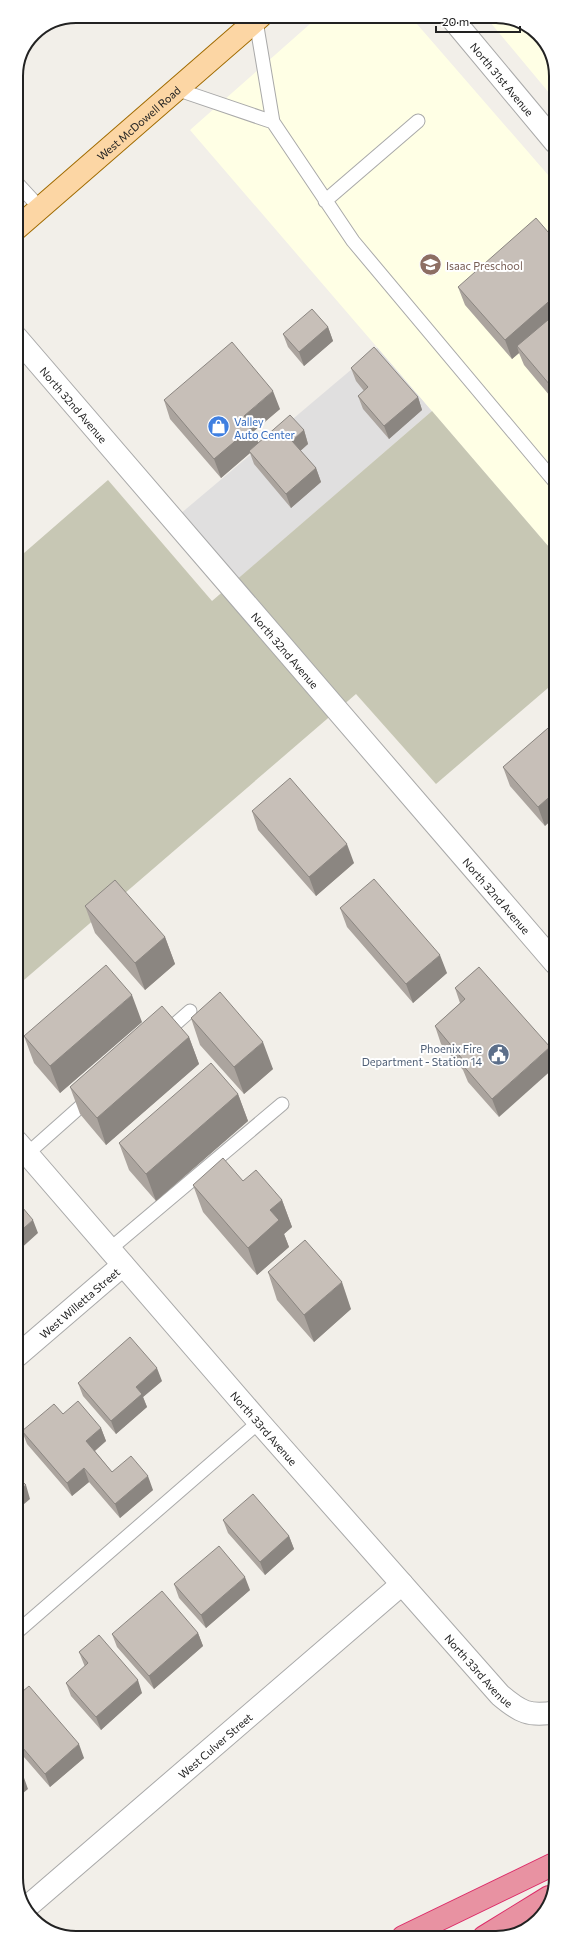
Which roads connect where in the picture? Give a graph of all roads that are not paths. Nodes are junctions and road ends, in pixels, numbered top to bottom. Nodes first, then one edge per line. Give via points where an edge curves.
1 (253, 23) edge
2 (259, 23) edge
3 (456, 23) edge
4 (176, 89) junction
5 (418, 121) dead end
6 (273, 122) junction
7 (549, 135) edge
8 (23, 190) edge
9 (325, 201) junction
10 (40, 208) junction
11 (23, 223) edge
12 (23, 345) edge
13 (549, 475) edge
14 (549, 956) edge
15 (190, 1011) dead end
16 (155, 1041) edge
17 (97, 1092) edge
18 (282, 1104) dead end
19 (23, 1147) edge
20 (23, 1149) edge
21 (116, 1257) junction
22 (23, 1350) edge
23 (260, 1422) junction
24 (402, 1584) junction
25 (23, 1627) edge
26 (549, 1713) edge
27 (549, 1866) edge
28 (545, 1900) edge
29 (30, 1905) edge
30 (415, 1931) edge
31 (494, 1931) edge

1 - 4 main road, West McDowell Road
2 - 6 lane
3 - 7 street, North 31st Avenue
4 - 6 lane
4 - 10 main road, West McDowell Road
5 - 9 lane
6 - 9 lane
8 - 10 lane
9 - 13 lane via 352,241
10 - 11 main road, West McDowell Road
12 - 14 street, North 32nd Avenue
15 - 16 lane
17 - 19 lane
18 - 21 lane
20 - 21 street, North 33rd Avenue
21 - 22 street, West Willetta Street
21 - 23 street, North 33rd Avenue
23 - 24 street, North 33rd Avenue
23 - 25 lane
24 - 26 street, North 33rd Avenue via 500,1696 517,1710 534,1714
24 - 29 street, West Culver Street
27 - 30 highway
28 - 31 highway

